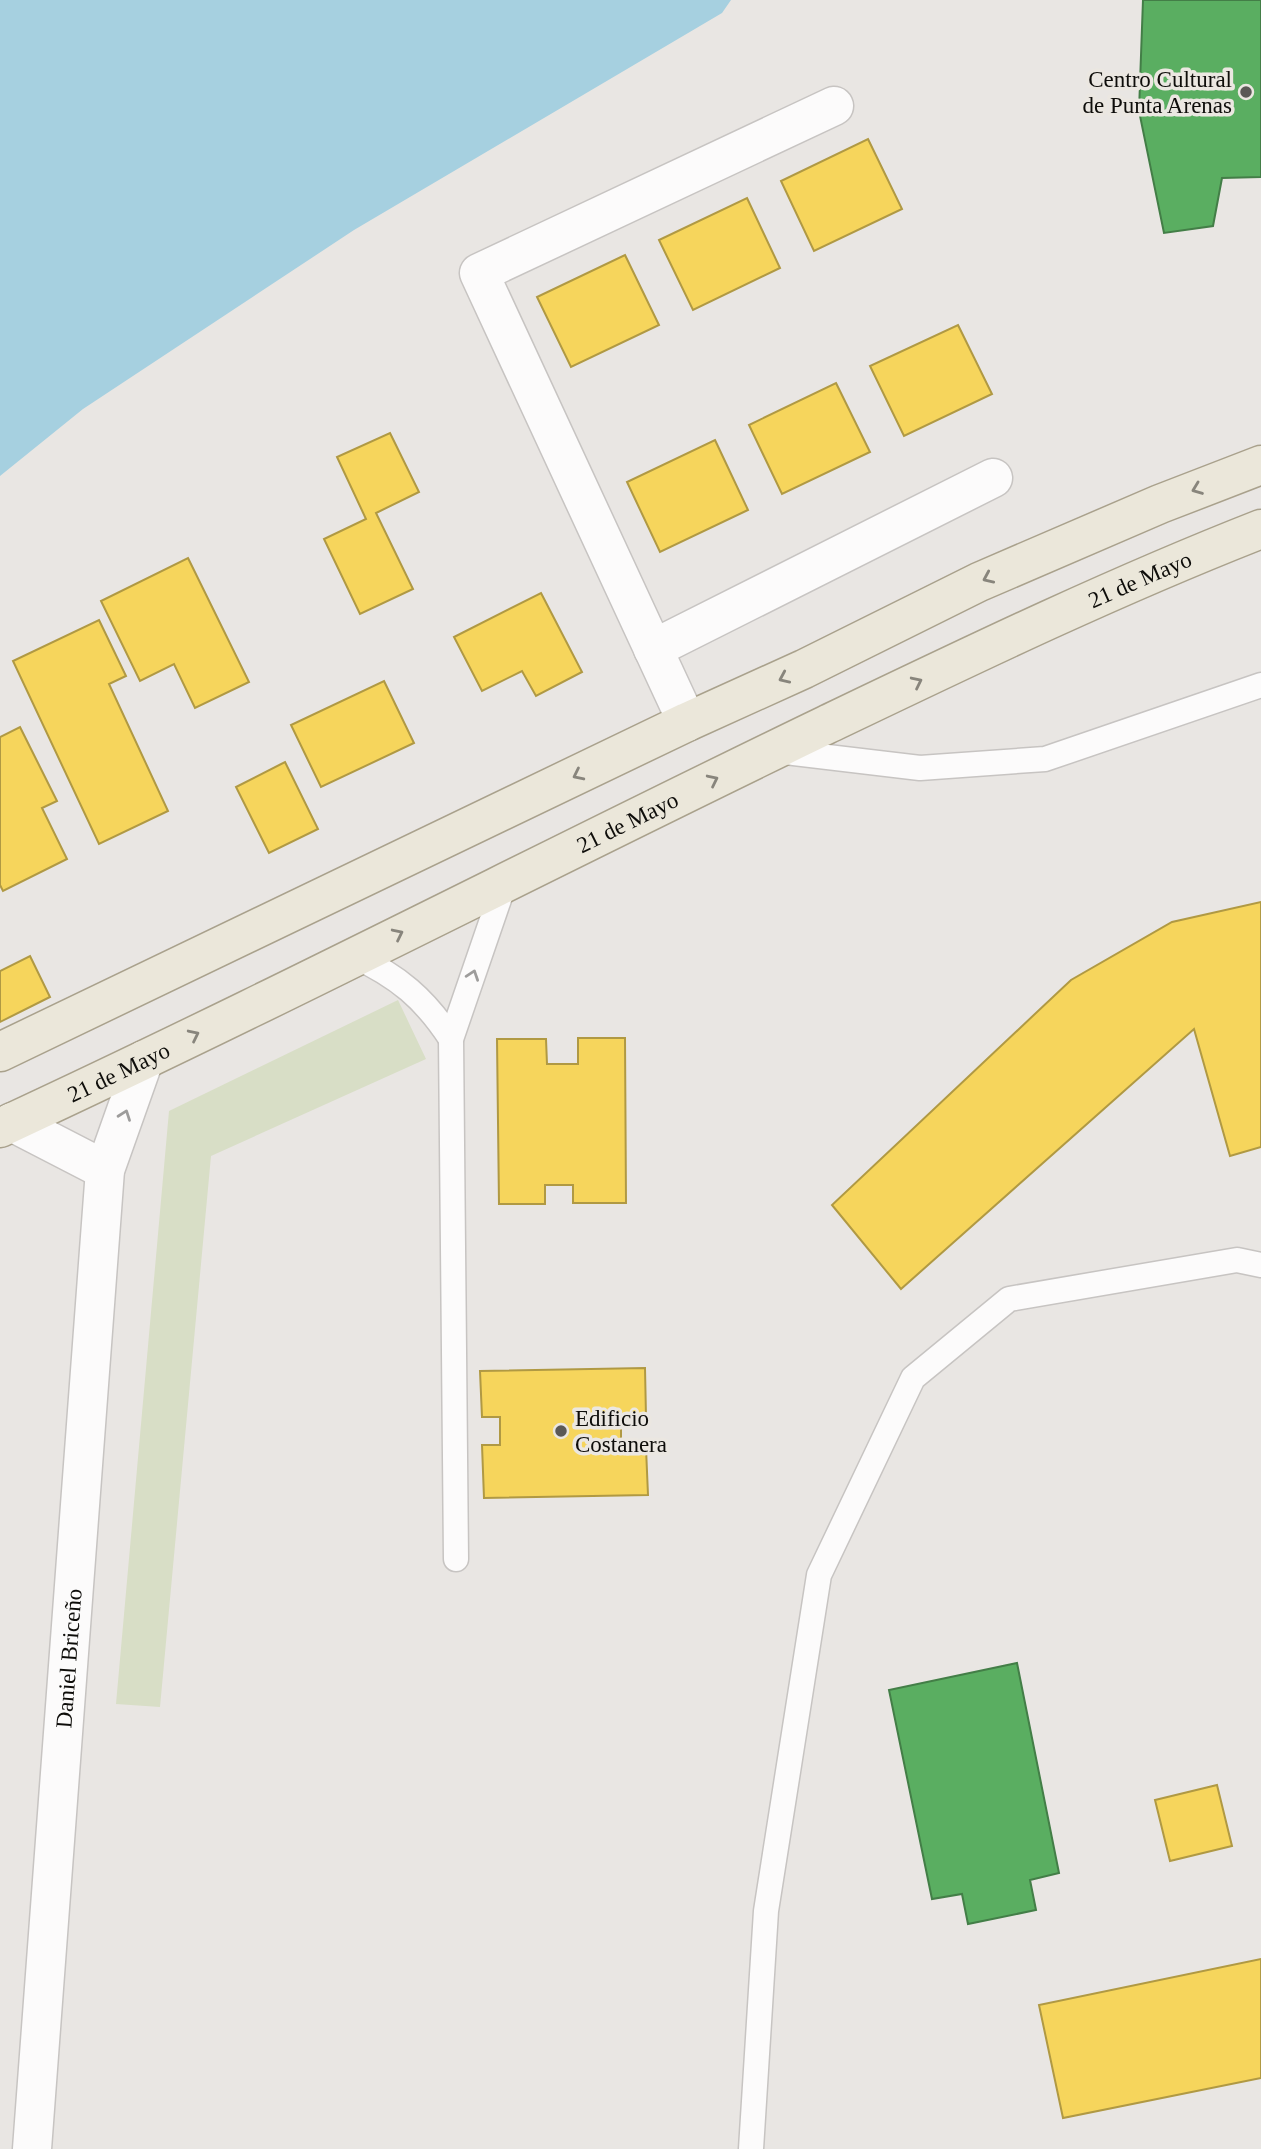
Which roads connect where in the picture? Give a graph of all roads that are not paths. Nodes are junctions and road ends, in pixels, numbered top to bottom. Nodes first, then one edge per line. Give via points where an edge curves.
1 (834, 106) dead end
2 (1261, 465) edge
3 (993, 478) dead end
4 (1261, 529) edge
5 (653, 649) junction
6 (1261, 685) edge
7 (687, 722) junction
8 (773, 751) junction
9 (505, 882) junction
10 (354, 956) junction
11 (451, 1039) junction
12 (0, 1052) edge
13 (144, 1060) junction
14 (6, 1125) edge
15 (105, 1170) junction
16 (1261, 1265) edge
17 (456, 1559) dead end
18 (32, 2149) edge
19 (751, 2149) edge

1 - 5 street via 479,273
2 -> 7 main road via 1160,503 979,582
3 - 5 street
8 -> 4 main road, 21 de Mayo via 1035,625
5 - 7 street
6 - 8 lane via 1045,759 920,768
7 -> 12 main road
9 -> 8 main road, 21 de Mayo
10 -> 9 main road, 21 de Mayo
11 -> 9 lane
10 - 11 lane via 404,985 426,1004
13 -> 10 main road, 21 de Mayo
11 - 17 lane
13 - 14 main road, 21 de Mayo
15 -> 13 street, Daniel Briceño
14 - 15 street
15 - 18 street, Daniel Briceño
16 - 19 lane via 1237,1260 1009,1299 912,1378 818,1575 766,1912

